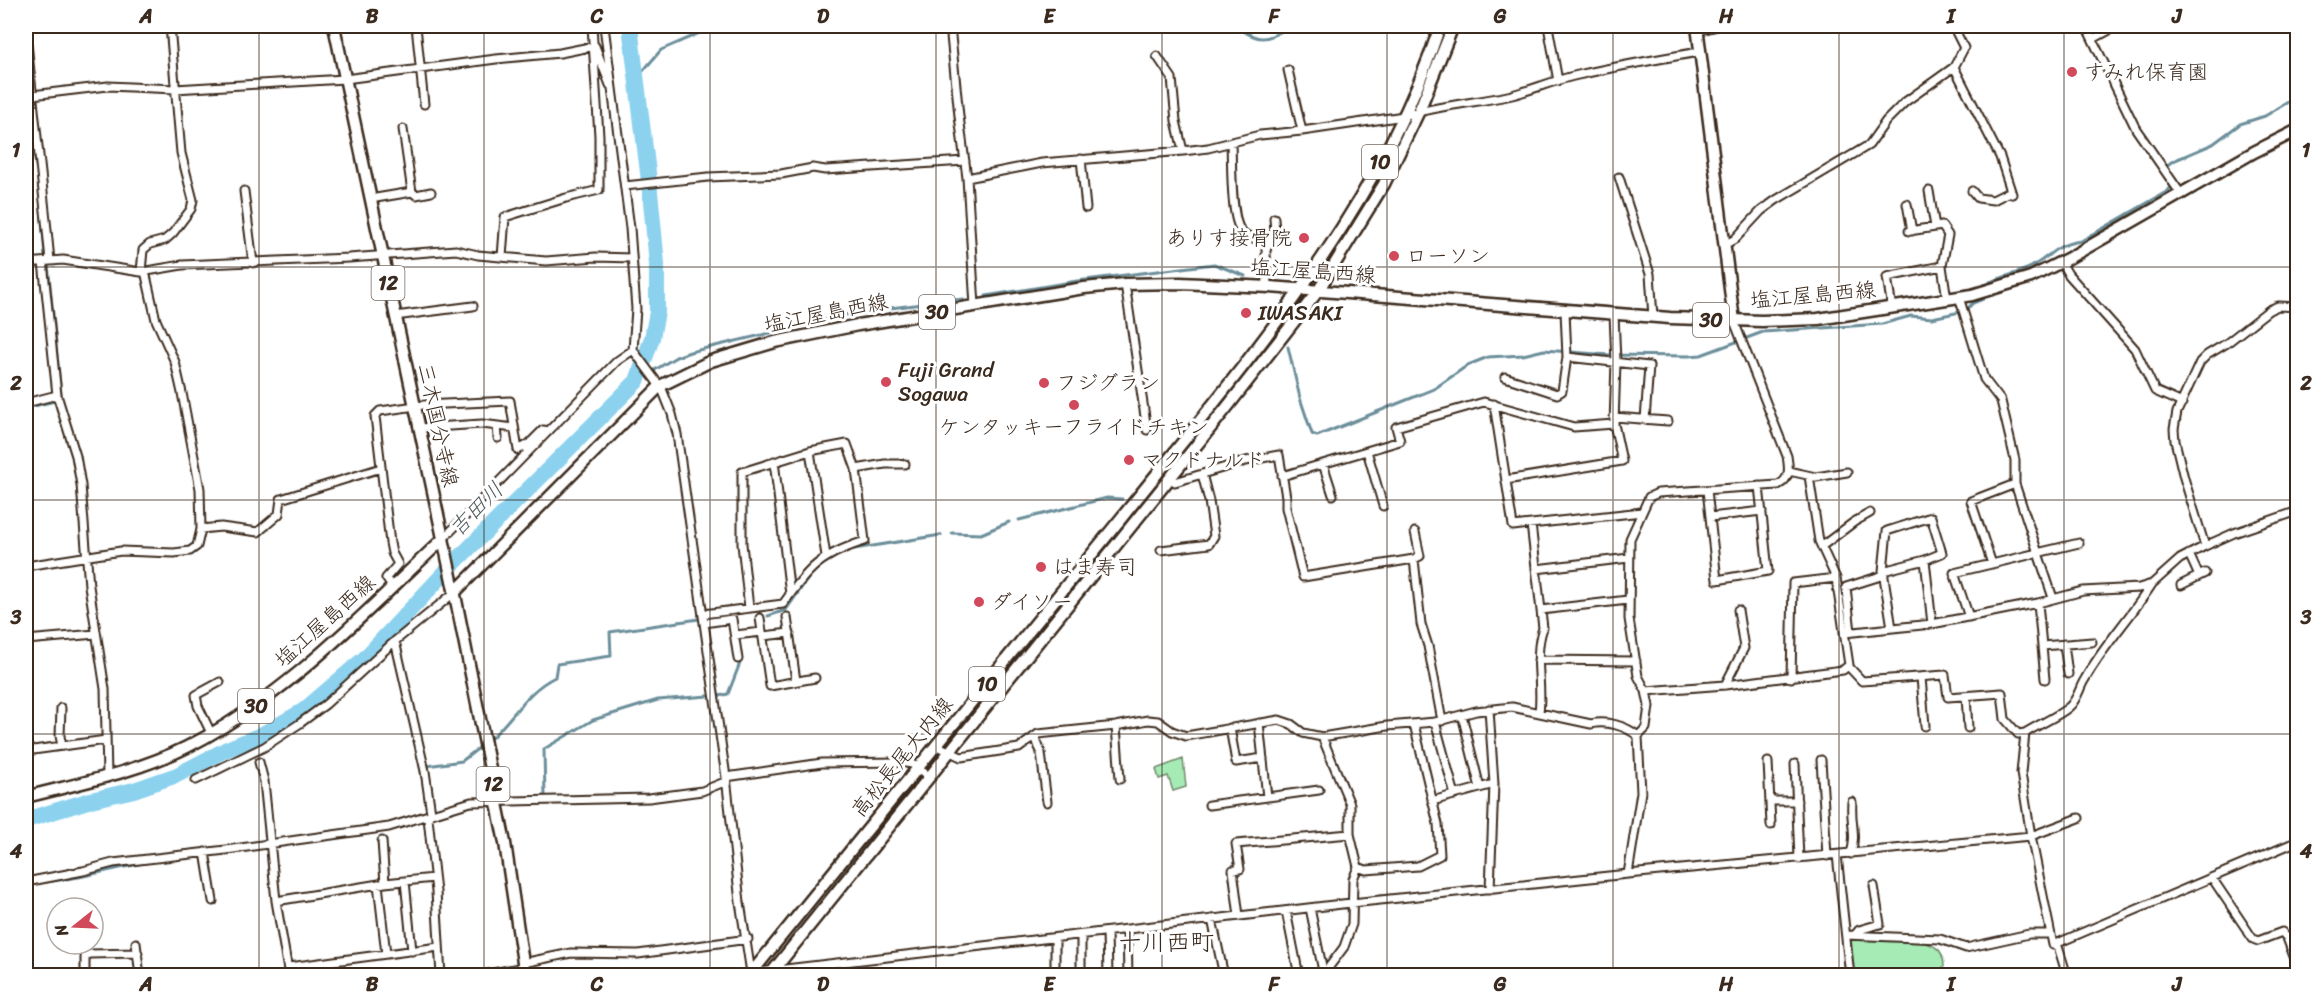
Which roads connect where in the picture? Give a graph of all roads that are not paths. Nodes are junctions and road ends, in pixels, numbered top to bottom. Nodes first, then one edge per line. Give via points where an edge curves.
1 (170, 26) edge
2 (334, 26) edge
3 (416, 26) edge
4 (592, 26) edge
5 (604, 26) edge
6 (950, 26) edge
7 (1440, 26) edge
8 (1453, 26) edge
9 (1548, 26) edge
10 (1718, 26) edge
11 (1953, 26) edge
12 (2086, 26) edge
13 (2117, 26) edge
14 (1697, 28) edge
15 (26, 31) edge
16 (2092, 39) junction
17 (595, 46) junction
18 (1699, 51) junction
19 (1157, 56) dead end
20 (1954, 67) junction
21 (421, 69) junction
22 (1288, 70) dead end
23 (345, 79) junction
24 (1558, 81) junction
25 (175, 90) junction
26 (30, 101) edge
27 (615, 101) junction
28 (424, 104) dead end
29 (1419, 111) junction
30 (1404, 116) junction
31 (403, 129) dead end
32 (2298, 130) edge
33 (1302, 131) junction
34 (1232, 142) junction
35 (1183, 151) junction
36 (1081, 159) junction
37 (965, 161) junction
38 (1619, 177) dead end
39 (967, 178) junction
40 (629, 185) junction
41 (244, 191) dead end
42 (1929, 191) dead end
43 (1972, 191) dead end
44 (412, 192) junction
45 (431, 192) dead end
46 (2181, 194) junction
47 (370, 199) junction
48 (1907, 204) dead end
49 (1086, 208) dead end
50 (1274, 218) dead end
51 (1935, 227) junction
52 (1269, 243) junction
53 (1724, 245) junction
54 (383, 255) junction
55 (502, 257) junction
56 (632, 258) junction
57 (46, 261) junction
58 (2061, 262) junction
59 (26, 263) edge
60 (253, 263) junction
61 (1942, 266) junction
62 (143, 271) junction
63 (1125, 284) junction
64 (1267, 287) junction
65 (1300, 289) junction
66 (1318, 291) junction
67 (1959, 297) junction
68 (1947, 299) junction
69 (472, 306) dead end
70 (975, 306) junction
71 (2298, 307) edge
72 (1892, 308) junction
73 (1565, 311) junction
74 (1614, 314) junction
75 (395, 316) junction
76 (1653, 317) junction
77 (1734, 321) junction
78 (634, 352) junction
79 (1567, 353) junction
80 (1616, 361) junction
81 (1505, 377) dead end
82 (657, 383) junction
83 (57, 395) junction
84 (26, 403) edge
85 (2182, 403) junction
86 (1494, 404) junction
87 (414, 406) junction
88 (1614, 420) junction
89 (1645, 420) junction
90 (1668, 421) dead end
91 (497, 426) junction
92 (419, 428) junction
93 (514, 428) junction
94 (1147, 430) dead end
95 (549, 431) junction
96 (498, 438) dead end
97 (810, 451) junction
98 (1367, 451) junction
99 (774, 461) junction
100 (905, 464) dead end
101 (1323, 464) junction
102 (381, 468) junction
103 (856, 469) junction
104 (1789, 471) junction
105 (1847, 472) dead end
106 (1202, 474) junction
107 (1282, 476) junction
108 (1809, 476) junction
109 (1170, 477) junction
110 (1506, 480) junction
111 (2015, 484) junction
112 (1759, 486) junction
113 (1707, 490) junction
114 (1333, 495) dead end
115 (1383, 506) dead end
116 (1762, 511) junction
117 (2298, 511) edge
118 (1642, 512) junction
119 (1870, 513) dead end
120 (1710, 517) junction
121 (1531, 524) junction
122 (201, 529) junction
123 (1415, 532) dead end
124 (443, 541) junction
125 (2079, 543) dead end
126 (1822, 546) junction
127 (2205, 546) junction
128 (1161, 550) dead end
129 (2038, 553) junction
130 (2189, 554) junction
131 (826, 556) junction
132 (87, 558) junction
133 (1629, 558) junction
134 (1414, 559) junction
135 (1925, 560) junction
136 (1992, 564) junction
137 (26, 566) edge
138 (1536, 569) junction
139 (1884, 573) junction
140 (1836, 578) junction
141 (2152, 584) junction
142 (2181, 585) dead end
143 (392, 587) junction
144 (454, 591) junction
145 (790, 594) junction
146 (2053, 598) junction
147 (1628, 600) junction
148 (2038, 603) junction
149 (749, 608) junction
150 (1541, 610) junction
151 (1738, 610) dead end
152 (703, 614) junction
153 (788, 617) dead end
154 (1969, 617) junction
155 (760, 618) dead end
156 (704, 623) junction
157 (1932, 624) junction
158 (1892, 628) junction
159 (1848, 632) junction
160 (789, 633) junction
161 (96, 634) junction
162 (762, 634) junction
163 (735, 635) junction
164 (26, 640) edge
165 (395, 641) junction
166 (2092, 642) dead end
167 (2064, 644) junction
168 (2042, 646) junction
169 (738, 659) dead end
170 (1538, 660) junction
171 (1636, 661) junction
172 (1848, 666) junction
173 (2068, 674) dead end
174 (1921, 677) junction
175 (815, 678) dead end
176 (1791, 678) junction
177 (2045, 679) dead end
178 (796, 681) junction
179 (220, 682) dead end
180 (1725, 685) junction
181 (1646, 692) junction
182 (1966, 696) junction
183 (61, 708) dead end
184 (1489, 709) junction
185 (1539, 712) junction
186 (1462, 715) junction
187 (1438, 721) junction
188 (1259, 723) junction
189 (1414, 724) junction
190 (1116, 726) junction
191 (1925, 726) dead end
192 (1230, 728) junction
193 (1968, 728) dead end
194 (211, 733) junction
195 (2025, 733) junction
196 (1035, 736) junction
197 (1638, 736) junction
198 (1322, 737) junction
199 (106, 740) junction
200 (62, 746) junction
201 (938, 746) junction
202 (26, 751) edge
203 (948, 751) junction
204 (1263, 758) junction
205 (1821, 760) dead end
206 (259, 762) dead end
207 (1768, 762) dead end
208 (1795, 764) dead end
209 (919, 768) junction
210 (107, 776) junction
211 (929, 776) junction
212 (726, 779) junction
213 (1120, 779) dead end
214 (196, 780) dead end
215 (1494, 784) junction
216 (1480, 788) junction
217 (1319, 790) dead end
218 (1455, 795) junction
219 (26, 797) edge
220 (1267, 797) junction
221 (497, 800) junction
222 (1432, 801) junction
223 (1770, 801) junction
224 (1797, 801) junction
225 (1047, 802) dead end
226 (1852, 802) dead end
227 (1209, 805) dead end
228 (431, 813) junction
229 (2079, 818) dead end
230 (1771, 825) dead end
231 (1350, 834) junction
232 (2031, 836) junction
233 (382, 841) dead end
234 (2298, 841) edge
235 (270, 843) junction
236 (205, 852) junction
237 (1851, 854) junction
238 (1837, 855) junction
239 (1827, 856) junction
240 (1799, 859) junction
241 (1358, 867) junction
242 (1628, 874) junction
243 (434, 878) junction
244 (2212, 878) junction
245 (405, 881) junction
246 (26, 882) edge
247 (382, 883) junction
248 (1874, 886) dead end
249 (1490, 889) junction
250 (213, 901) dead end
251 (276, 901) junction
252 (1354, 903) junction
253 (1310, 908) junction
254 (1286, 911) junction
255 (1239, 916) junction
256 (1212, 919) junction
257 (1127, 930) junction
258 (1107, 932) junction
259 (2050, 934) junction
260 (1081, 935) junction
261 (1846, 935) junction
262 (1855, 935) junction
263 (2298, 935) edge
264 (1055, 938) junction
265 (2287, 938) junction
266 (748, 939) junction
267 (136, 943) dead end
268 (2057, 943) junction
269 (439, 947) junction
270 (412, 951) junction
271 (138, 953) junction
272 (386, 954) junction
273 (2298, 967) edge
274 (524, 968) edge
275 (289, 971) edge
276 (771, 973) edge
277 (751, 974) edge
278 (85, 975) edge
279 (140, 975) edge
280 (441, 975) edge
281 (477, 975) edge
282 (1055, 975) edge
283 (1081, 975) edge
284 (1108, 975) edge
285 (1128, 975) edge
286 (1224, 975) edge
287 (1299, 975) edge
288 (1325, 975) edge
289 (1850, 975) edge
290 (2067, 975) edge

1 - 25 street
2 - 23 main road, 三木国分寺線 / 12
3 - 21 street
4 - 17 street
5 - 27 street
6 - 37 street
7 - 30 main road, 高松長尾大内線 / 10
8 - 29 main road, 高松長尾大内線 / 10
9 - 24 street
10 - 14 street
11 - 20 street via 1964,48
12 - 16 street
13 - 16 street
14 - 18 main road
15 - 26 street
16 - 46 street via 2136,129
17 - 21 street
17 - 27 street
17 - 55 street via 599,190 505,217
18 - 24 street
18 - 53 main road
19 - 35 street via 1172,78
20 - 43 street via 2000,157 2012,193 1993,200 1978,198
20 - 53 street via 1905,102 1869,145 1776,200
21 - 23 street
21 - 28 street
22 - 33 street
23 - 25 street
23 - 47 main road, 三木国分寺線 / 12
24 - 29 street via 1476,103
25 - 26 street via 108,86
25 - 62 street via 181,153 193,200 173,233 143,250
26 - 57 street via 43,182
27 - 40 street
29 - 30 street
29 - 66 main road, 高松長尾大内線 / 10 via 1384,184
30 - 33 street
30 - 65 main road, 高松長尾大内線 / 10 via 1370,180
31 - 44 street
32 - 46 main road, 塩江屋島西線 / 30
33 - 34 street
34 - 35 street
34 - 52 street via 1239,228 1244,234
35 - 36 street
36 - 39 street
36 - 49 street
37 - 39 street
37 - 40 street via 813,168 781,174
38 - 76 street via 1650,274
39 - 70 street
40 - 56 street
41 - 60 street
42 - 51 street
44 - 45 street
44 - 47 street
46 - 58 main road, 塩江屋島西線 / 30
47 - 54 main road, 三木国分寺線 / 12
48 - 51 street via 1910,231
50 - 52 street via 1275,232
51 - 61 street via 1942,226 1948,235
52 - 64 street
53 - 77 main road
54 - 55 street via 456,250
54 - 60 street
54 - 75 main road, 三木国分寺線 / 12
55 - 56 street via 546,261
56 - 78 street
57 - 59 street
57 - 62 street
57 - 83 street
58 - 67 main road, 塩江屋島西線 / 30 via 2006,286
58 - 85 street via 2135,349 2155,392
60 - 62 street via 182,265
61 - 68 street
61 - 72 street via 1887,277
62 - 122 street via 182,393 200,489
63 - 64 main road, 塩江屋島西線 / 30
63 - 70 main road, 塩江屋島西線 / 30
63 - 94 street
64 - 65 main road, 塩江屋島西線 / 30
65 - 66 main road, 塩江屋島西線 / 30
65 - 201 main road, 高松長尾大内線 / 10
66 - 73 main road, 塩江屋島西線 / 30
66 - 109 main road, 高松長尾大内線 / 10
67 - 68 main road, 塩江屋島西線 / 30
67 - 111 street via 1984,379 2001,401 2015,460
68 - 72 main road, 塩江屋島西線 / 30
69 - 75 street
70 - 82 main road, 塩江屋島西線 / 30 via 775,342 711,360
71 - 85 street via 2278,306 2269,310 2207,355
72 - 77 main road, 塩江屋島西線 / 30 via 1818,319
73 - 74 main road, 塩江屋島西線 / 30
73 - 79 street
74 - 76 main road, 塩江屋島西線 / 30
74 - 80 street
75 - 87 main road, 三木国分寺線 / 12
76 - 77 main road, 塩江屋島西線 / 30
77 - 104 street via 1787,456
78 - 82 street
78 - 95 street via 617,361
79 - 80 street
79 - 81 street via 1562,391 1557,394
80 - 88 street
80 - 89 street via 1649,366
82 - 144 main road, 塩江屋島西線 / 30
82 - 152 street via 677,434
83 - 84 street
83 - 132 street via 76,456
85 - 127 street via 2174,429 2175,441
86 - 88 street via 1574,427
86 - 98 street via 1484,402 1396,427 1400,441
86 - 110 street
87 - 92 main road, 三木国分寺線 / 12
87 - 93 street via 510,401
87 - 102 street via 380,411 375,416
88 - 89 street
88 - 110 street via 1622,461
89 - 90 street
91 - 92 street
91 - 93 street
91 - 96 street
92 - 124 main road, 三木国分寺線 / 12
93 - 95 street via 518,450 543,430
95 - 124 street
97 - 99 street
97 - 103 street via 848,444
97 - 131 street
98 - 101 street
98 - 115 street
99 - 145 street
99 - 149 street via 742,471 742,544
100 - 103 street
101 - 107 street
101 - 114 street
102 - 122 street via 281,499 279,514 258,532 221,527
102 - 143 street via 390,543 398,564 386,578
103 - 131 street via 865,541
104 - 108 street
104 - 112 street via 1785,482
105 - 108 street
106 - 107 street via 1279,455
106 - 109 street via 1175,482
106 - 128 street via 1214,536 1209,544
107 - 134 street via 1303,577
108 - 126 street
109 - 203 main road, 高松長尾大内線 / 10
110 - 121 street via 1513,526
111 - 129 street
111 - 136 street via 1971,501
112 - 113 street
112 - 116 street
113 - 118 street via 1658,493 1649,497
113 - 120 street
116 - 120 street
116 - 120 street via 1768,571 1717,579
117 - 127 street
118 - 121 street
118 - 133 street via 1630,539
119 - 126 street
121 - 138 street
122 - 132 street via 196,546 190,551 121,551
123 - 134 street via 1420,556
124 - 143 main road, 塩江屋島西線 / 30
124 - 144 main road, 三木国分寺線 / 12
125 - 129 street
126 - 140 street
127 - 130 street
129 - 136 street
129 - 146 street
130 - 141 street
130 - 142 street via 2202,575
131 - 145 street via 813,565
132 - 137 street
132 - 161 street
133 - 138 street
133 - 147 street
134 - 187 street
135 - 139 street
135 - 139 street via 1942,553 1931,517 1887,531
135 - 157 street
136 - 154 street via 1954,573
138 - 150 street
139 - 158 street
139 - 159 street via 1846,587
140 - 159 street
140 - 176 street via 1792,583
141 - 146 street
141 - 195 street via 2136,610 2114,633 2069,707
143 - 194 main road, 塩江屋島西線 / 30 via 299,673 253,708
144 - 165 street
144 - 221 main road, 三木国分寺線 / 12
145 - 149 street via 783,604
146 - 148 street
147 - 150 street
147 - 171 street
148 - 154 street
148 - 168 street
149 - 152 street
150 - 170 street via 1543,628 1538,640
151 - 180 street via 1744,648
152 - 156 street
153 - 160 street
154 - 157 street
155 - 162 street
156 - 163 street via 732,619
156 - 212 street
157 - 158 street
158 - 159 street
159 - 172 street
160 - 162 street
160 - 178 street
161 - 164 street
161 - 199 street via 105,689
162 - 163 street
162 - 178 street via 770,686
163 - 169 street
165 - 214 street via 300,724 264,747
165 - 228 street
166 - 167 street
167 - 168 street
167 - 173 street
168 - 177 street
170 - 171 street
170 - 185 street
171 - 181 street
172 - 174 street via 1862,681
172 - 176 street
174 - 182 street via 1945,675 1948,697
174 - 191 street
175 - 178 street
176 - 180 street
179 - 194 street via 196,695
180 - 181 street
181 - 197 street via 1648,718 1646,728
182 - 193 street
182 - 195 street via 2002,693 2005,718 2018,734
183 - 200 street
184 - 185 street via 1512,707
184 - 186 street
184 - 215 street
185 - 197 street via 1629,728
186 - 187 street
186 - 216 street
187 - 189 street
187 - 218 street
188 - 192 street
188 - 198 street via 1279,720 1302,733
188 - 204 street
189 - 198 street
189 - 222 street
190 - 192 street via 1158,721 1186,736
190 - 196 street
190 - 213 street
192 - 204 street via 1236,762
194 - 210 main road, 塩江屋島西線 / 30 via 186,747
195 - 232 street via 2020,773
196 - 203 street via 1011,751 961,757
196 - 225 street
197 - 242 street via 1641,792
198 - 231 street via 1350,804
199 - 200 street
199 - 210 street
200 - 202 street
201 - 203 street
201 - 209 main road, 高松長尾大内線 / 10
203 - 211 main road, 高松長尾大内線 / 10
204 - 220 street
205 - 239 street
206 - 235 street
207 - 223 street
208 - 224 street
209 - 211 street
209 - 212 street via 899,762 822,763
209 - 277 main road, 高松長尾大内線 / 10
210 - 219 main road, 塩江屋島西線 / 30
211 - 276 main road, 高松長尾大内線 / 10
212 - 221 street via 702,791 649,798
212 - 266 street
215 - 216 street
215 - 249 street
216 - 218 street
217 - 220 street
218 - 222 street
220 - 227 street
221 - 228 street via 471,802
221 - 274 main road, 三木国分寺線 / 12
222 - 241 street via 1440,855 1418,866 1366,870
223 - 224 street
223 - 230 street
224 - 240 street
226 - 237 street via 1855,834
228 - 235 street via 389,827
228 - 243 street via 428,818
229 - 232 street
231 - 241 street
231 - 255 street via 1236,844 1240,870 1233,870
232 - 237 street
232 - 259 street
233 - 247 street
234 - 244 street
235 - 236 street
235 - 251 street
236 - 246 street via 113,863
236 - 250 street via 214,879
237 - 238 street
238 - 239 street
238 - 261 street
239 - 240 street
240 - 242 street
241 - 252 street via 1353,879
242 - 249 street
243 - 245 street
243 - 269 street
244 - 265 street via 2253,939 2258,941 2282,932
244 - 268 street
245 - 247 street
245 - 270 street
247 - 251 street
247 - 272 street
248 - 262 street via 1880,924
249 - 252 street
251 - 275 street
252 - 253 street
252 - 288 street via 1344,947
253 - 254 street
253 - 288 street
254 - 255 street
254 - 287 street
255 - 256 street
256 - 257 street
256 - 286 street
257 - 258 street
257 - 285 street
258 - 260 street
258 - 284 street
259 - 262 street via 2029,934 1966,948 1940,939
259 - 268 street via 2053,945
260 - 264 street
260 - 283 street
261 - 262 street
261 - 289 street
263 - 265 street
264 - 276 street
264 - 282 street
265 - 273 street
266 - 274 street via 638,954 571,953
266 - 277 street
267 - 271 street
268 - 290 street
269 - 270 street
269 - 280 street
270 - 272 street
271 - 278 street via 90,954 85,957
271 - 279 street
272 - 275 street
274 - 281 street
276 - 277 street

